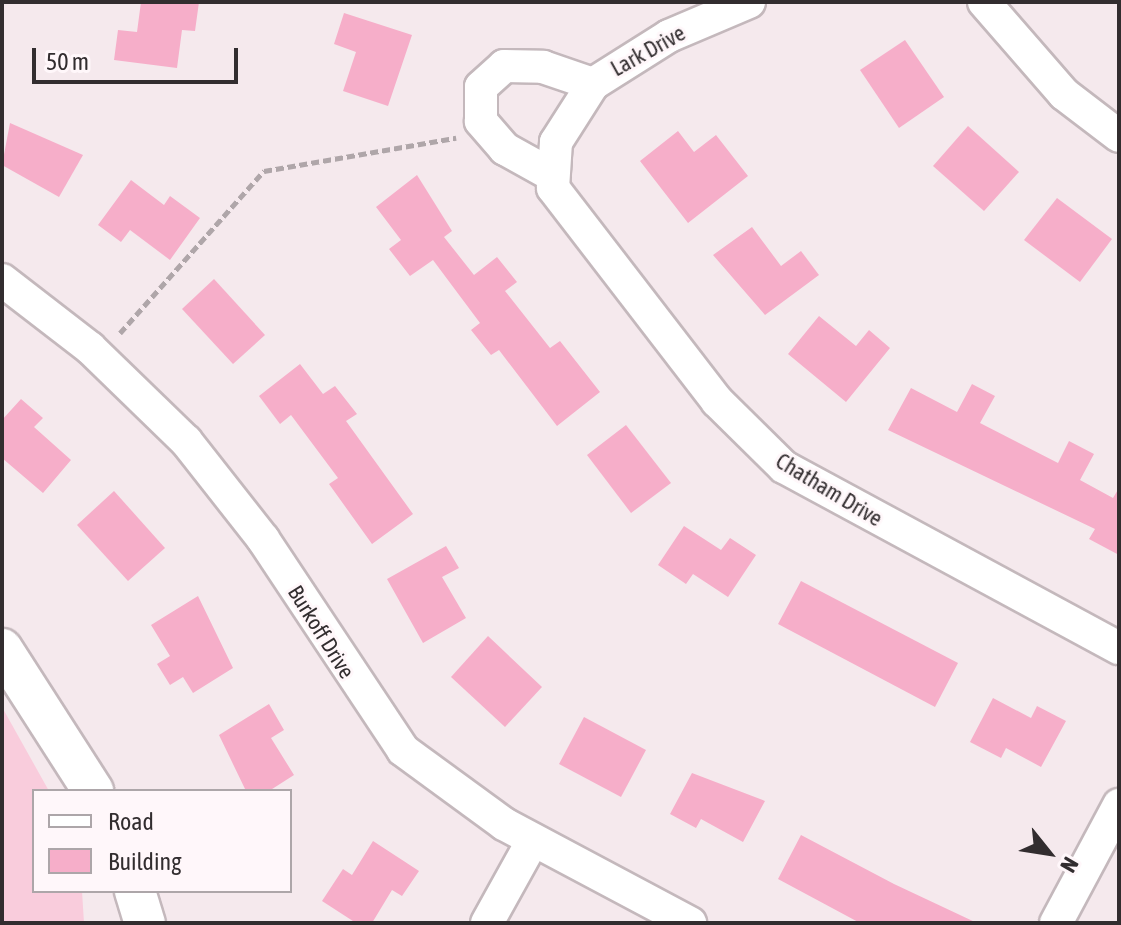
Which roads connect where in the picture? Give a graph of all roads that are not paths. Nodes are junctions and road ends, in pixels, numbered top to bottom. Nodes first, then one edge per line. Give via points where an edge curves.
1 (749, 2) edge
2 (984, 2) edge
3 (593, 84) junction
4 (1119, 136) edge
5 (552, 175) junction
6 (2, 280) edge
7 (1119, 648) edge
8 (2, 649) edge
9 (92, 789) edge
10 (1119, 805) edge
11 (533, 840) junction
12 (136, 893) edge
13 (145, 923) edge
14 (487, 923) edge
15 (690, 923) edge
16 (1056, 923) edge

1 - 3 street, Lark Drive via 669,36
2 - 4 street via 1064,94
3 - 5 street, Lark Drive via 568,112
3 - 5 street, Lark Drive via 543,67 504,66 481,87 481,121 505,149
5 - 7 street, Chatham Drive via 553,188 587,239 717,401 784,467
6 - 11 street, Burkoff Drive via 90,348 186,441 263,539 403,750 455,794
8 - 9 street
10 - 16 street
11 - 14 street
11 - 15 street, Burkoff Drive
12 - 13 street

